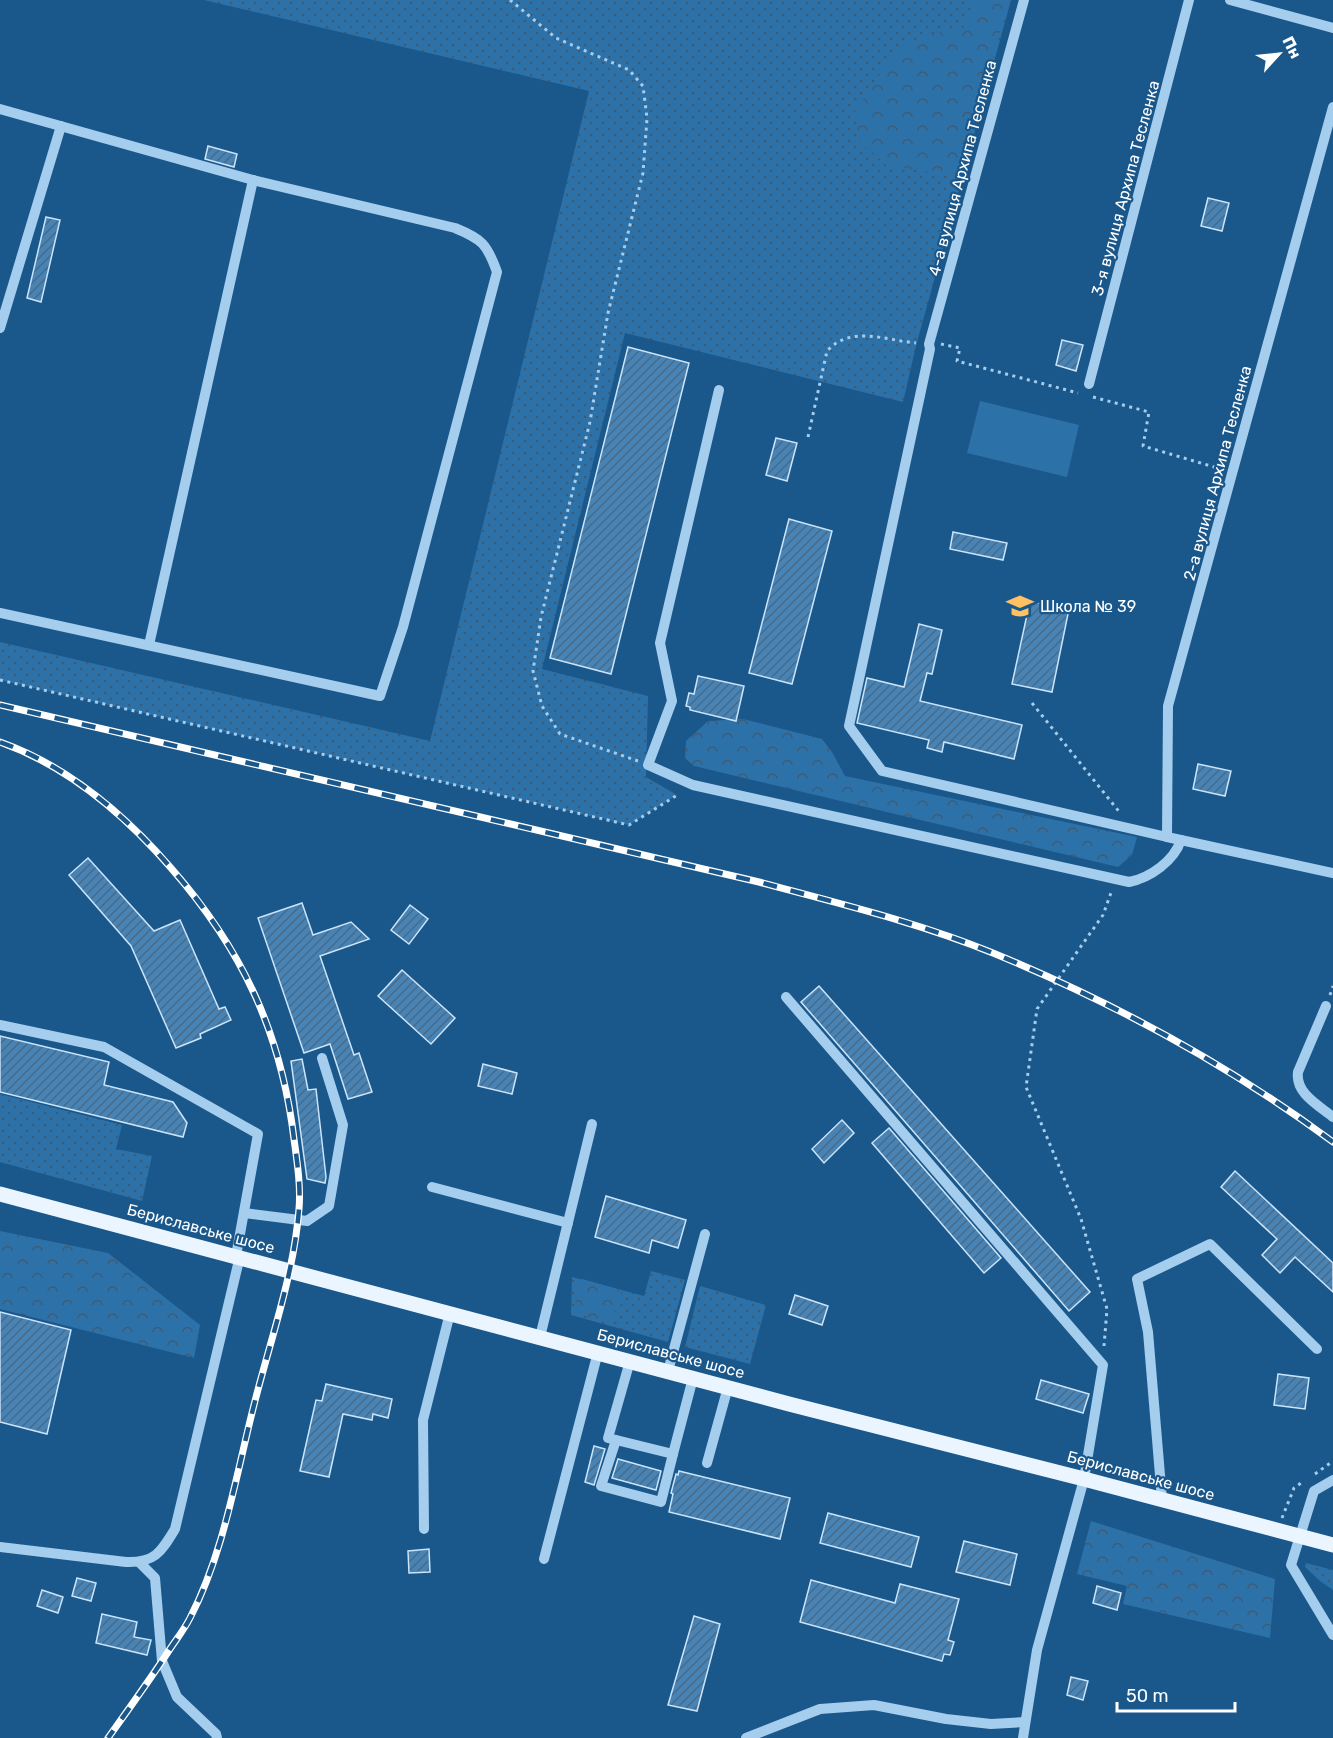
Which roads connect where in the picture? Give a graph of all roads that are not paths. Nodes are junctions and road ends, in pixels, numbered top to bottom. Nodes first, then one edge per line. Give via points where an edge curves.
1 (1024, 0) edge
2 (1189, 0) edge
3 (1230, 0) edge
4 (1333, 28) edge
5 (1333, 107) edge
6 (0, 109) edge
7 (61, 126) junction
8 (253, 180) junction
9 (0, 328) edge
10 (1089, 384) dead end
11 (719, 390) dead end
12 (0, 613) edge
13 (149, 645) junction
14 (1167, 837) junction
15 (1181, 840) junction
16 (1333, 871) edge
17 (786, 997) dead end
18 (1326, 1006) dead end
19 (0, 1025) edge
20 (322, 1058) dead end
21 (1333, 1117) edge
22 (592, 1124) dead end
23 (432, 1188) dead end
24 (0, 1194) edge
25 (244, 1213) junction
26 (568, 1223) junction
27 (705, 1234) dead end
28 (238, 1256) junction
29 (450, 1313) junction
30 (540, 1337) junction
31 (1317, 1350) dead end
32 (598, 1353) junction
33 (630, 1361) junction
34 (668, 1371) junction
35 (693, 1378) junction
36 (728, 1387) junction
37 (616, 1440) junction
38 (673, 1454) junction
39 (707, 1463) dead end
40 (1084, 1479) junction
41 (1333, 1480) edge
42 (1162, 1499) junction
43 (424, 1529) dead end
44 (1299, 1536) junction
45 (1333, 1545) edge
46 (0, 1547) edge
47 (544, 1559) dead end
48 (139, 1562) junction
49 (1333, 1635) edge
50 (1025, 1722) junction
51 (217, 1738) edge
52 (746, 1738) edge
53 (1023, 1738) edge

1 - 14 street, 4-а вулиця Архипа Тесленка via 930,343 849,726 882,771
2 - 10 street, 3-я вулиця Архипа Тесленка
3 - 4 street
5 - 14 street, 2-а вулиця Архипа Тесленка via 1168,706
6 - 7 street
7 - 8 street
7 - 9 street
8 - 13 street
8 - 13 street via 455,228 484,243 497,272 403,627 380,696
11 - 15 street via 660,644 672,701 648,765 693,784 1129,882 1164,864
12 - 13 street
14 - 15 street
15 - 16 street
17 - 40 street via 1102,1365
18 - 21 street via 1297,1078 1306,1095
19 - 25 street via 104,1047 258,1134
20 - 25 street via 343,1125 329,1206 307,1221
22 - 26 street
23 - 26 street
24 - 28 main road, Бериславське шосе
25 - 28 street
26 - 30 street
27 - 34 street
28 - 29 main road, Бериславське шосе
28 - 48 street via 175,1529 159,1554
29 - 30 main road, Бериславське шосе
29 - 43 street via 423,1420
30 - 32 main road, Бериславське шосе
31 - 42 street via 1210,1244 1137,1278 1148,1332
32 - 33 main road, Бериславське шосе
32 - 47 street
33 - 34 main road, Бериславське шосе
33 - 37 street via 608,1438
34 - 35 main road, Бериславське шосе
35 - 36 main road, Бериславське шосе
35 - 38 street
36 - 39 street
36 - 40 main road, Бериславське шосе
37 - 38 street
37 - 38 street via 601,1486 661,1502
40 - 42 main road, Бериславське шосе
40 - 50 street via 1037,1650
41 - 44 street via 1314,1491
42 - 44 main road, Бериславське шосе
44 - 45 main road, Бериславське шосе
44 - 49 street via 1291,1565
46 - 48 street
48 - 51 street via 155,1578 162,1661 177,1697
50 - 52 street via 991,1724 946,1719 874,1705 820,1708
50 - 53 street

